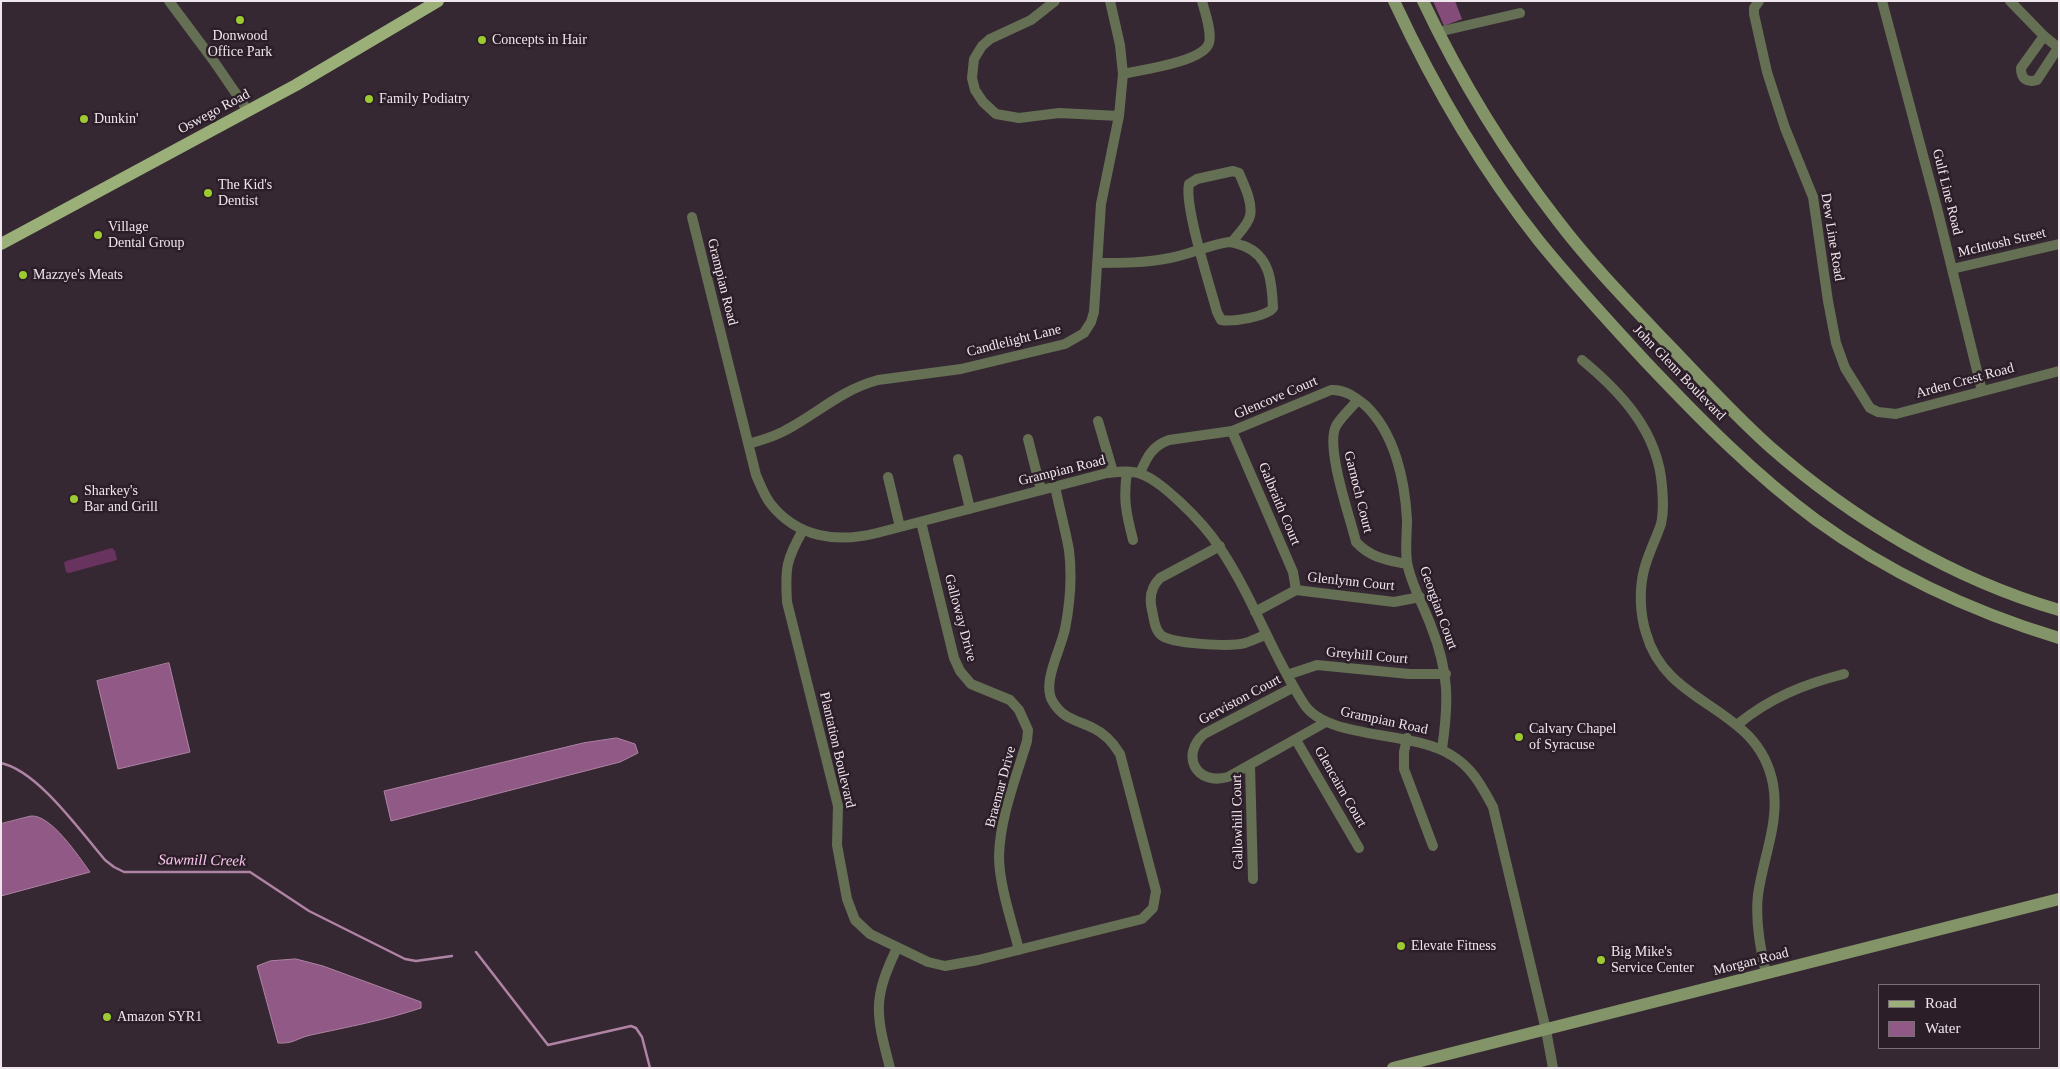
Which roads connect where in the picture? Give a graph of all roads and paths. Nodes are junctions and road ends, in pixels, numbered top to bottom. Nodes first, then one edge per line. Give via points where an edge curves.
1 (169, 1) edge
2 (438, 1) edge
3 (1055, 1) edge
4 (1110, 1) edge
5 (1202, 1) edge
6 (1394, 1) edge
7 (1424, 1) edge
8 (1758, 1) edge
9 (1882, 1) edge
10 (2010, 1) edge
11 (1520, 12) dead end
12 (1438, 32) junction
13 (2044, 36) junction
14 (2058, 48) edge
15 (1123, 74) junction
16 (248, 111) junction
17 (1118, 116) junction
18 (692, 217) dead end
19 (1232, 242) junction
20 (1, 244) edge
21 (2059, 244) edge
22 (1200, 250) junction
23 (1097, 263) junction
24 (1952, 268) junction
25 (1582, 360) dead end
26 (2059, 371) edge
27 (1982, 391) junction
28 (1358, 400) junction
29 (1878, 412) joint
30 (1098, 421) dead end
31 (1232, 431) junction
32 (1028, 439) dead end
33 (749, 444) junction
34 (958, 459) dead end
35 (1113, 472) junction
36 (1127, 472) junction
37 (1140, 473) junction
38 (888, 477) dead end
39 (1055, 486) junction
40 (1041, 490) junction
41 (970, 509) junction
42 (921, 522) junction
43 (900, 527) junction
44 (803, 530) junction
45 (1134, 540) dead end
46 (1220, 546) junction
47 (1407, 564) junction
48 (1296, 590) junction
49 (1420, 597) junction
50 (2059, 610) edge
51 (1255, 612) junction
52 (1266, 635) junction
53 (2059, 638) edge
54 (1446, 674) junction
55 (1844, 674) dead end
56 (1287, 675) junction
57 (1294, 687) junction
58 (1024, 719) joint
59 (1326, 722) junction
60 (1738, 724) junction
61 (1407, 738) junction
62 (1296, 740) junction
63 (1442, 749) junction
64 (1250, 765) junction
65 (1433, 846) dead end
66 (1359, 848) dead end
67 (1253, 879) dead end
68 (2059, 899) edge
69 (897, 948) junction
70 (1019, 950) junction
71 (1766, 973) junction
72 (1546, 1030) junction
73 (890, 1068) edge
74 (1393, 1068) edge
75 (1553, 1068) edge

1 - 16 street
2 - 16 main road, Oswego Road
3 - 17 street via 1031,20 982,46 974,59 972,78 975,90 996,114 1019,118 1059,113
4 - 15 street, Candlelight Lane
5 - 15 street via 1209,30 1209,43 1205,50 1182,61
6 - 53 main road, John Glenn Boulevard via 1418,54 1468,139 1539,241 1668,385 1740,456 1818,521 1875,558 1974,608
7 - 12 main road, John Glenn Boulevard
8 - 29 street, Dew Line Road via 1754,14 1767,72 1813,198 1836,343 1845,368 1866,404
9 - 24 street, Gulf Line Road
10 - 13 street
11 - 12 street
12 - 50 main road, John Glenn Boulevard via 1485,117 1558,222 1603,276 1768,445 1816,485 1896,538 1990,585
13 - 14 street
13 - 14 street via 2020,68 2024,80 2036,80
15 - 17 street, Candlelight Lane
16 - 20 main road, Oswego Road
17 - 23 street, Candlelight Lane via 1101,204
18 - 33 street, Grampian Road
19 - 22 street
19 - 22 street via 1251,215 1247,190 1239,173 1233,171 1189,184 1189,204
19 - 22 street via 1256,252 1268,270 1273,308 1266,314 1221,320
21 - 24 street, McIntosh Street
22 - 23 street via 1141,263
23 - 33 street, Candlelight Lane via 1091,322 1080,336 1065,344 1006,359 865,384 844,393 786,430
24 - 27 street, Gulf Line Road
25 - 60 street via 1614,386 1635,412 1659,466 1664,505 1641,590 1641,610 1651,646 1664,670 1680,686
26 - 27 street, Arden Crest Road
27 - 29 street, Arden Crest Road via 1896,414
28 - 31 street, Glencove Court via 1339,389 1331,390
28 - 47 street, Georgian Court via 1374,414 1384,430 1400,472 1405,500
28 - 47 street, Garnoch Court via 1336,425 1332,438 1333,454 1356,542 1377,558
30 - 35 street
31 - 37 street, Glencove Court via 1160,443 1148,456
31 - 48 street, Galbraith Court via 1293,572
32 - 40 street
33 - 44 street, Grampian Road via 756,475 769,502 782,517
34 - 41 street
35 - 36 street, Grampian Road
35 - 39 street, Grampian Road
36 - 37 street, Grampian Road
36 - 45 street via 1124,493
37 - 46 street, Grampian Road via 1173,495
38 - 43 street
39 - 40 street, Grampian Road
39 - 70 street, Plantation Boulevard via 1070,568 1065,629 1048,691 1052,702 1069,719 1095,728 1120,754 1156,891 1155,904 1147,916 1122,925
40 - 41 street, Grampian Road
41 - 42 street, Grampian Road
42 - 43 street, Grampian Road
42 - 58 street, Galloway Drive via 954,658 960,671 971,684 1010,700
43 - 44 street, Grampian Road via 846,539
44 - 69 street, Plantation Boulevard via 787,563 787,602 838,806 837,845 847,900 861,927
46 - 51 street, Grampian Road
46 - 52 street via 1153,584 1151,606 1156,629 1173,642 1244,644
47 - 49 street, Georgian Court
48 - 49 street, Glenlynn Court via 1394,602
48 - 51 street, Glenlynn Court
49 - 54 street, Georgian Court
51 - 52 street, Grampian Road
52 - 56 street, Grampian Road
54 - 56 street, Greyhill Court via 1409,674 1317,665
54 - 63 street, Georgian Court
55 - 60 street via 1791,690
56 - 57 street, Grampian Road
57 - 59 street, Grampian Road via 1306,707
57 - 64 street, Gerviston Court via 1204,734 1193,752 1197,771 1211,779 1219,779
58 - 70 street, Braemar Drive via 1027,741 1002,825 999,858
59 - 61 street, Grampian Road via 1338,727
59 - 62 street
60 - 71 street via 1762,754 1773,783 1775,821 1764,864 1757,914
61 - 63 street, Grampian Road
61 - 65 street via 1404,769
62 - 64 street
62 - 66 street, Glencairn Court
63 - 72 street, Grampian Road via 1471,771 1492,807
64 - 67 street, Gallowhill Court
68 - 71 main road, Morgan Road
69 - 70 street, Plantation Boulevard via 946,966
69 - 73 street via 885,973 878,1004 880,1030
71 - 72 main road, Morgan Road
72 - 74 main road, Morgan Road
72 - 75 street, Grampian Road

